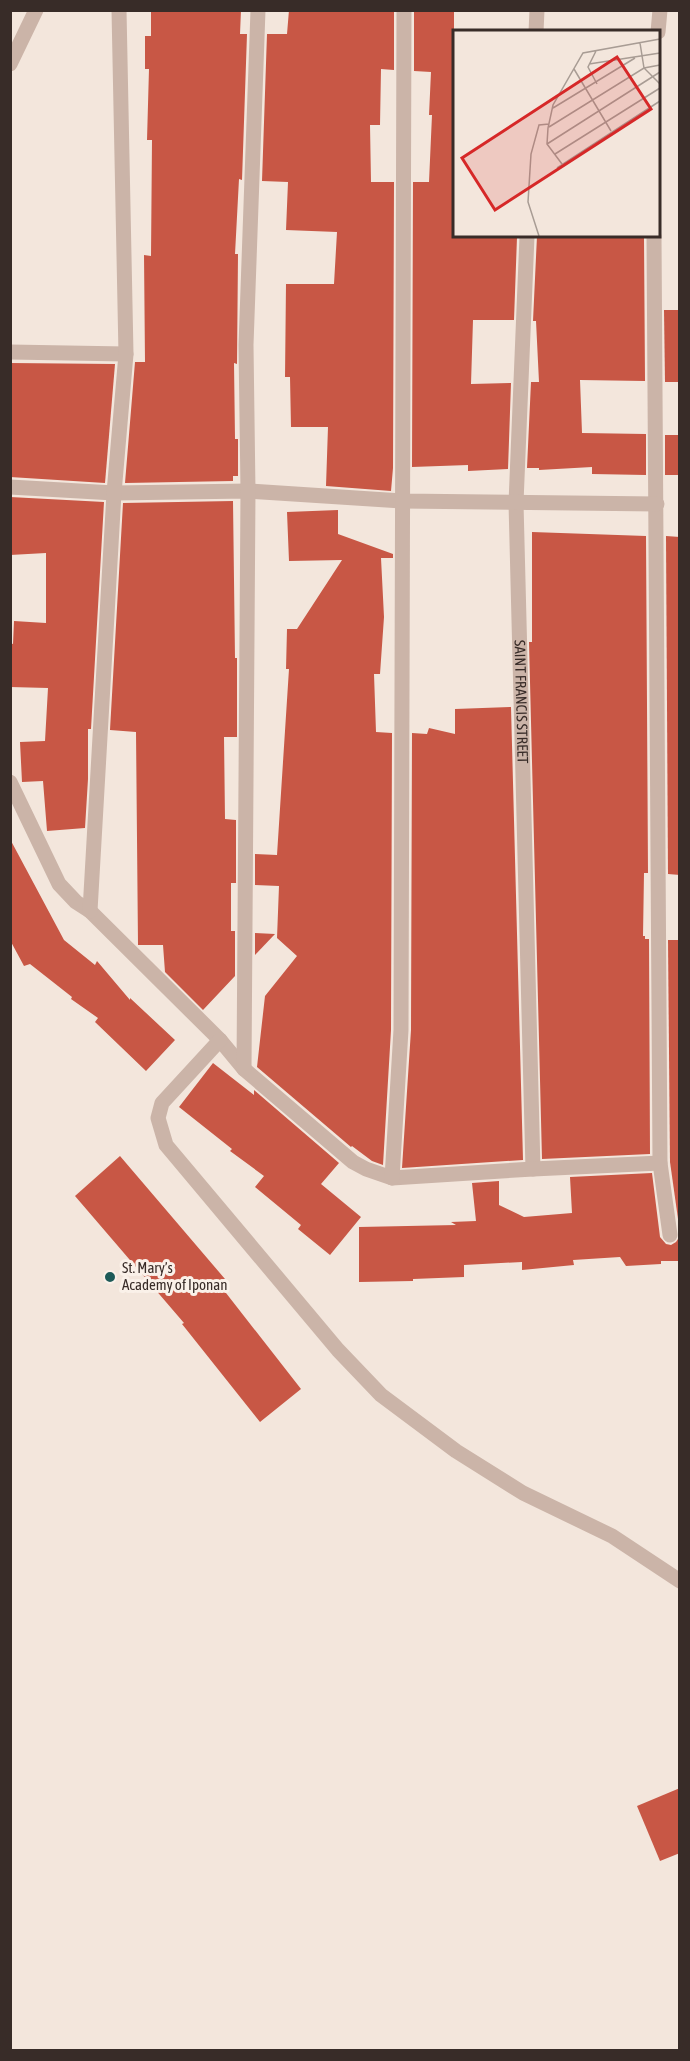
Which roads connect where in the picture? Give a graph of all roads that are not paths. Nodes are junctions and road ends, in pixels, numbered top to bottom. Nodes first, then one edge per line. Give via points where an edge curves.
1 (36, 10) edge
2 (119, 10) edge
3 (258, 10) edge
4 (404, 10) edge
5 (537, 10) edge
6 (660, 10) edge
7 (536, 30) edge
8 (658, 30) edge
9 (10, 64) edge
10 (527, 237) edge
11 (654, 237) edge
12 (10, 352) edge
13 (126, 354) junction
14 (10, 487) edge
15 (248, 491) junction
16 (114, 493) junction
17 (402, 501) junction
18 (516, 503) junction
19 (657, 504) junction
20 (10, 782) edge
21 (90, 911) junction
22 (220, 1040) junction
23 (244, 1069) junction
24 (660, 1163) junction
25 (533, 1169) junction
26 (392, 1178) junction
27 (670, 1235) dead end
28 (680, 1581) edge

1 - 9 street
2 - 13 street
3 - 15 street via 246,345
4 - 17 street
5 - 7 street
6 - 8 street
10 - 18 street, SAINT FRANCIS STREET
11 - 19 street
12 - 13 street
13 - 16 street
14 - 16 street
15 - 16 street
15 - 17 street
15 - 23 street
16 - 21 street
17 - 18 street
17 - 26 street via 401,1030
18 - 19 street
18 - 25 street, SAINT FRANCIS STREET
19 - 24 street
20 - 21 street via 59,884
21 - 22 street
22 - 23 street
22 - 28 street via 162,1103 159,1127 166,1145 331,1341 381,1395 456,1451 523,1493 612,1536
23 - 26 street via 353,1162
24 - 25 street
24 - 27 street
25 - 26 street

